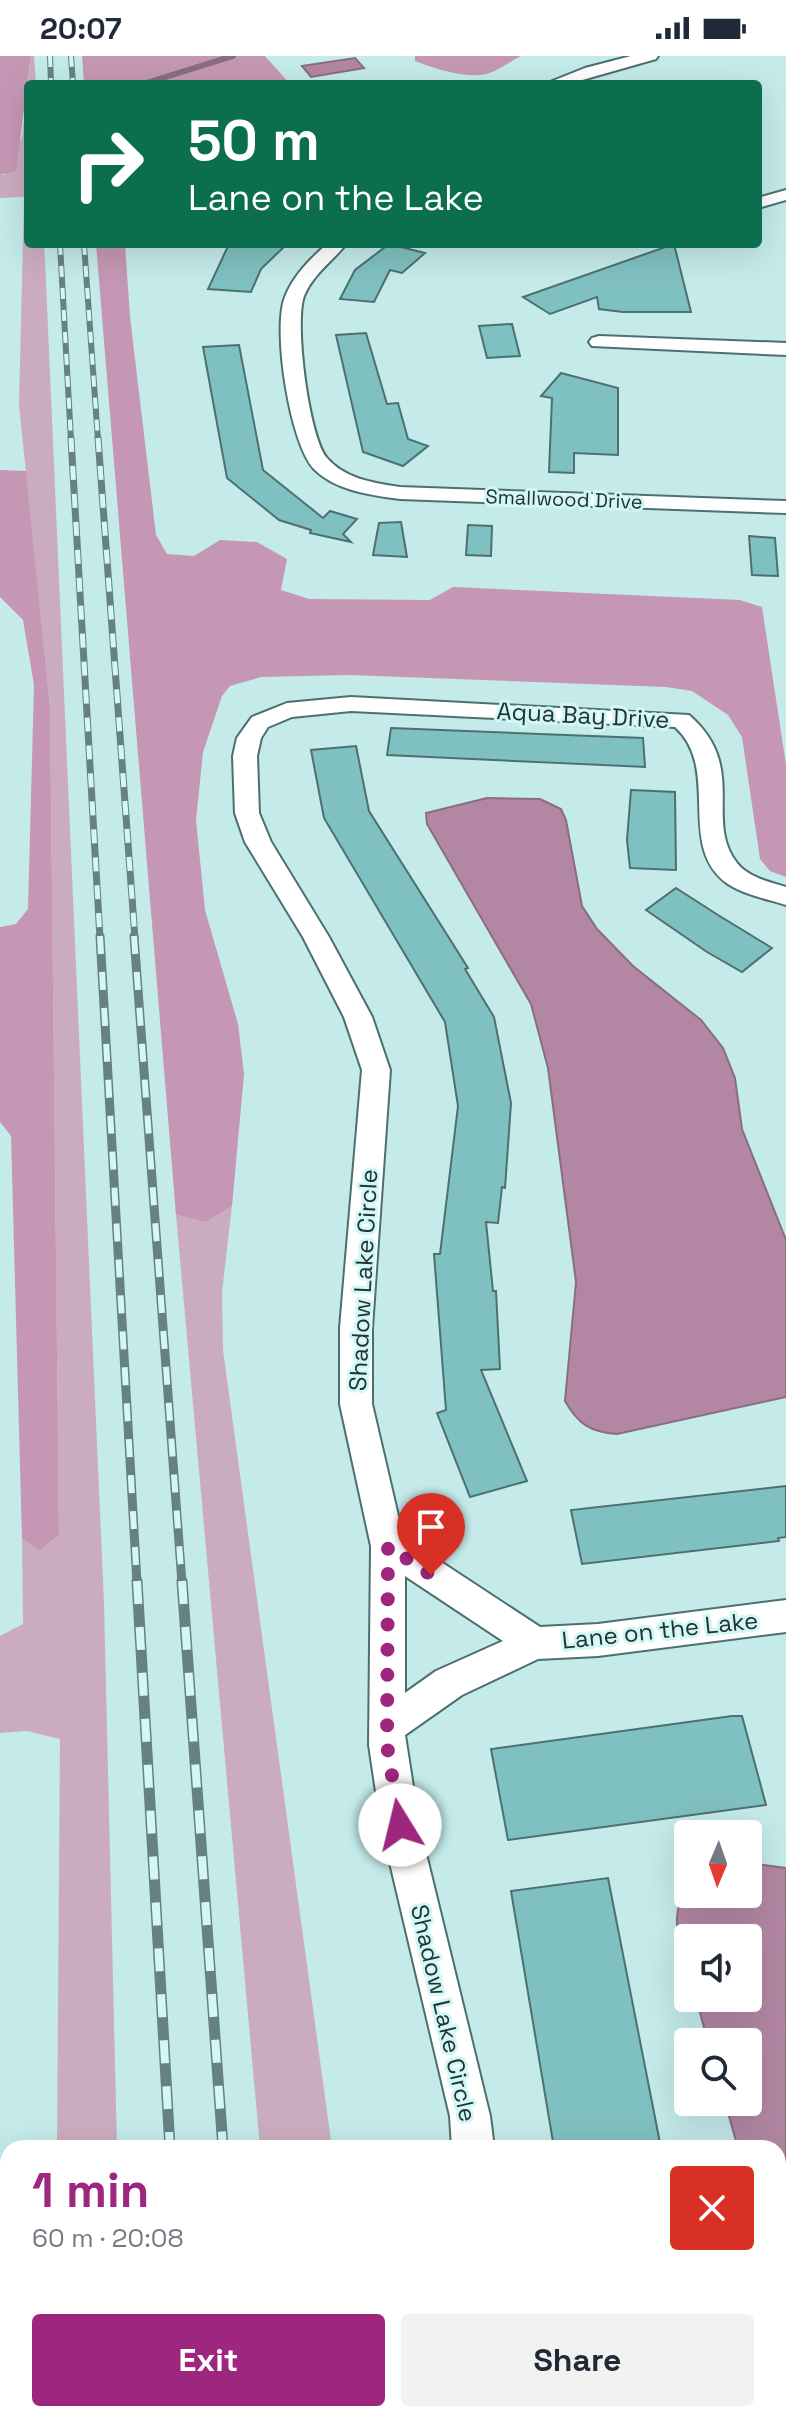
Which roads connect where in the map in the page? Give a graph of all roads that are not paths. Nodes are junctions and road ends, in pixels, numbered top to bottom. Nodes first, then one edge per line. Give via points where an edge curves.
1 (650, 56) edge
2 (565, 80) edge
3 (786, 195) edge
4 (762, 202) edge
5 (333, 248) edge
6 (599, 342) dead end
7 (786, 349) edge
8 (786, 507) edge
9 (260, 722) joint
10 (786, 896) edge
11 (388, 1546) junction
12 (786, 1616) edge
13 (535, 1643) junction
14 (386, 1727) junction
15 (472, 2140) edge

1 - 2 street
3 - 4 street
5 - 8 street, Smallwood Drive via 302,278 293,299 288,342 308,445 321,464 343,480 400,493
6 - 7 street
9 - 10 street, Aqua Bay Drive via 287,710 351,704 681,720 693,728 706,751 715,843 725,866 751,885
9 - 11 street, Shadow Lake Circle via 245,756 247,813 258,842 358,1017 376,1070 356,1328 356,1404
11 - 13 street, Lane on the Lake
11 - 14 street, Shadow Lake Circle
12 - 13 street, Lane on the Lake
13 - 14 street, Lane on the Lake via 449,1683
14 - 15 street, Shadow Lake Circle via 400,1825

